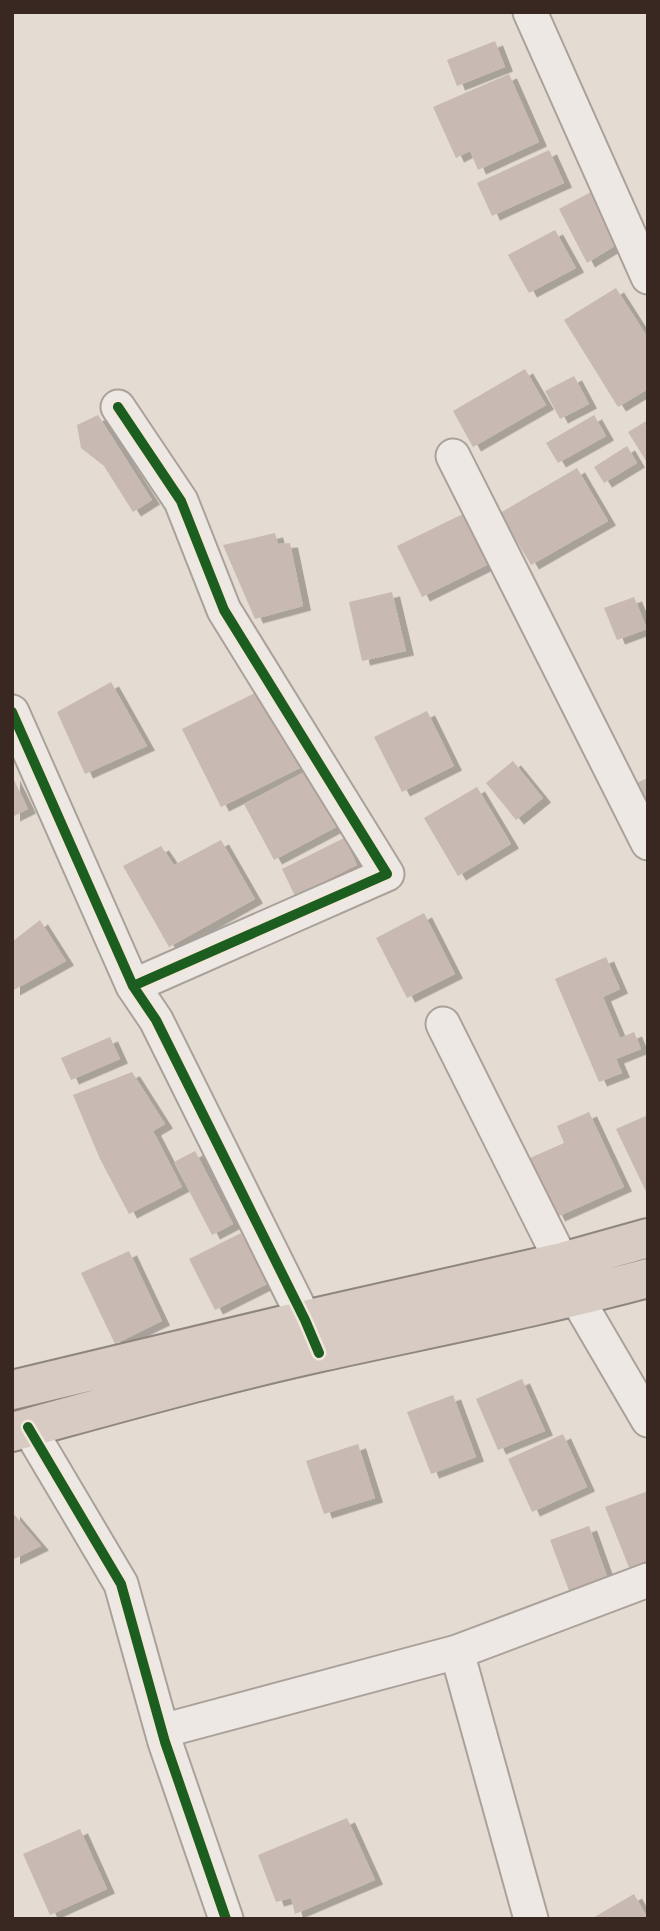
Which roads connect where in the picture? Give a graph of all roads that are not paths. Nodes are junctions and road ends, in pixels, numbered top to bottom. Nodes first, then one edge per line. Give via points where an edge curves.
1 (530, 12) edge
2 (648, 277) edge
3 (118, 407) dead end
4 (453, 456) dead end
5 (12, 712) edge
6 (648, 843) edge
7 (133, 986) junction
8 (443, 1024) dead end
9 (648, 1238) edge
10 (562, 1262) junction
11 (648, 1278) edge
12 (576, 1297) junction
13 (312, 1336) junction
14 (12, 1390) edge
15 (648, 1419) edge
16 (20, 1429) edge
17 (648, 1580) edge
18 (457, 1652) junction
19 (162, 1731) junction
20 (226, 1919) edge
21 (531, 1919) edge

1 - 2 street
3 - 7 street via 181,501 224,610 387,874
4 - 6 street
5 - 7 street
7 - 13 street via 156,1020
8 - 10 street
9 - 10 highway
10 - 13 highway
11 - 12 highway
12 - 13 highway
12 - 15 street
13 - 14 highway
13 - 16 highway via 139,1397
16 - 19 street via 121,1584
17 - 18 street
18 - 19 street
18 - 21 street
19 - 20 street

